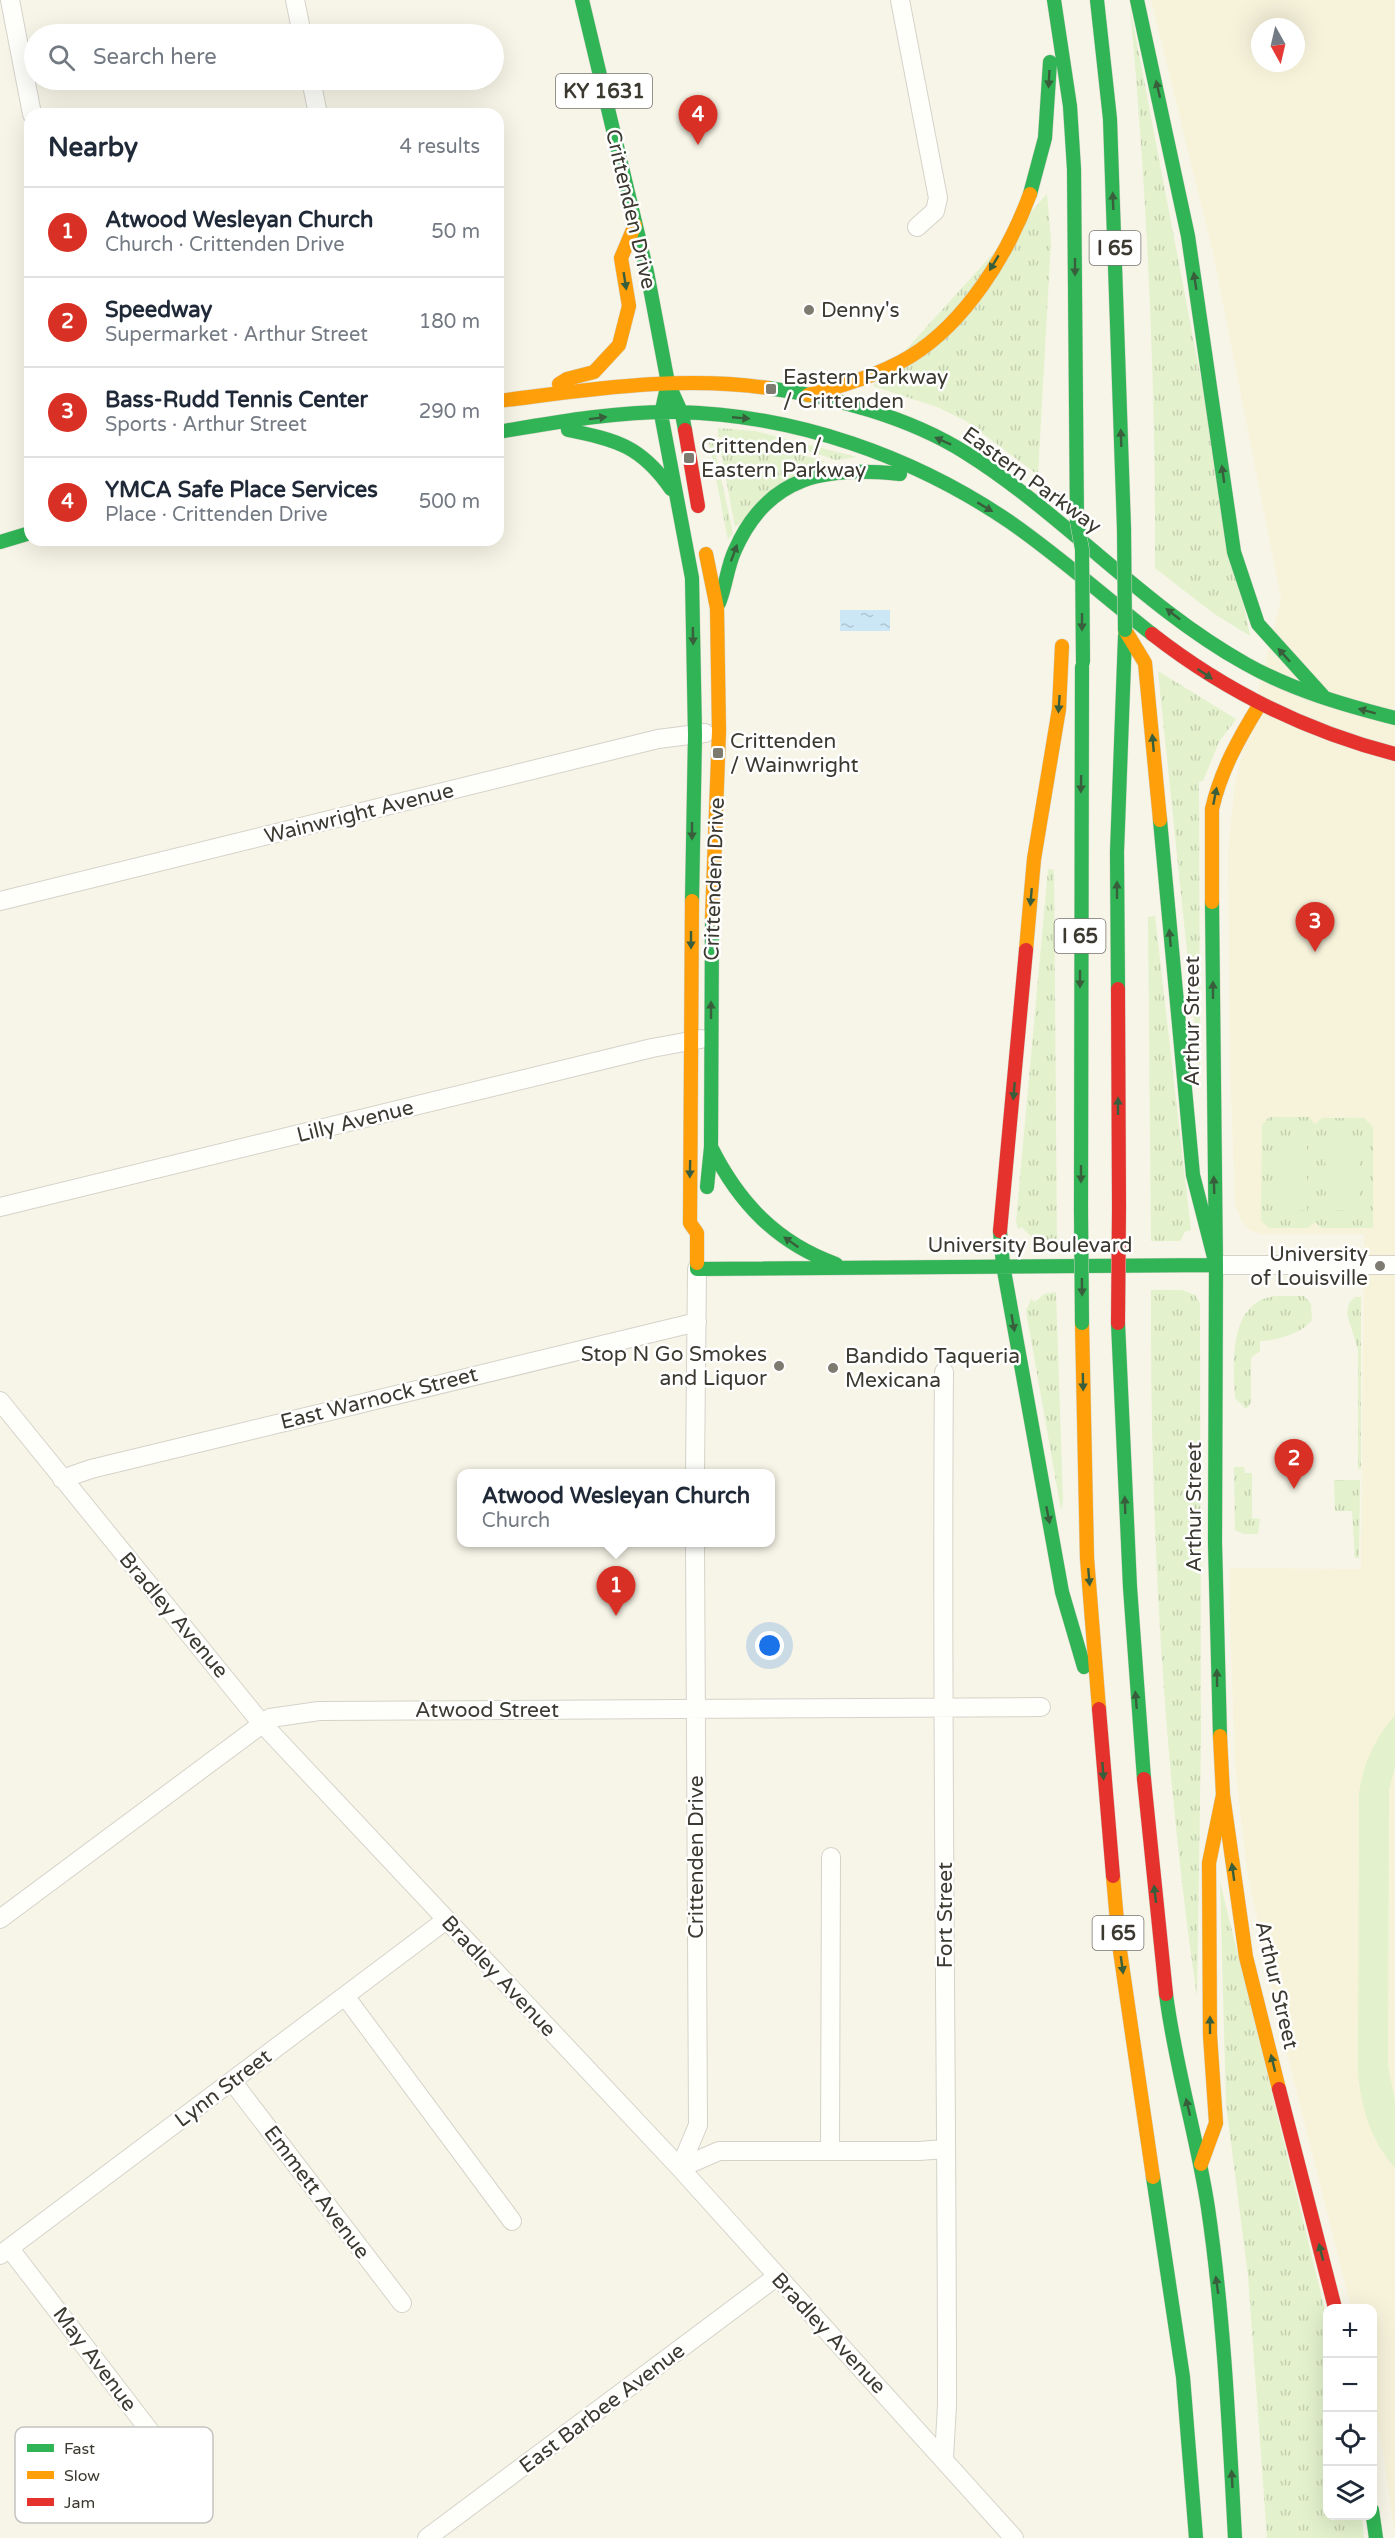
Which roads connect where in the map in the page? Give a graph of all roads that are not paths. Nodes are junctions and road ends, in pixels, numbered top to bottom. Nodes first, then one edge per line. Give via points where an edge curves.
1 (10, 0) edge
2 (295, 0) edge
3 (582, 0) edge
4 (900, 0) edge
5 (1053, 0) edge
6 (1097, 0) edge
7 (1137, 0) edge
8 (300, 24) edge
9 (24, 73) edge
10 (27, 90) edge
11 (313, 90) edge
12 (31, 108) edge
13 (317, 108) edge
14 (635, 225) junction
15 (917, 227) dead end
16 (668, 383) junction
17 (808, 395) junction
18 (540, 396) junction
19 (504, 400) edge
20 (662, 414) junction
21 (682, 414) junction
22 (542, 425) junction
23 (504, 431) edge
24 (934, 479) junction
25 (678, 501) junction
26 (700, 520) dead end
27 (1077, 522) junction
28 (24, 535) edge
29 (704, 541) dead end
30 (0, 542) edge
31 (1061, 580) dead end
32 (717, 608) junction
33 (1125, 630) junction
34 (1062, 640) dead end
35 (1324, 697) junction
36 (1260, 704) junction
37 (1395, 718) edge
38 (1301, 722) junction
39 (719, 731) junction
40 (1370, 731) dead end
41 (695, 735) junction
42 (1395, 754) edge
43 (0, 901) edge
44 (711, 1037) junction
45 (691, 1041) junction
46 (711, 1147) junction
47 (707, 1204) dead end
48 (0, 1207) edge
49 (707, 1223) dead end
50 (697, 1233) junction
51 (1003, 1265) junction
52 (1216, 1265) junction
53 (1395, 1265) edge
54 (843, 1267) junction
55 (698, 1269) junction
56 (697, 1322) junction
57 (944, 1372) dead end
58 (0, 1401) edge
59 (694, 1469) edge
60 (62, 1479) junction
61 (695, 1547) edge
62 (1099, 1705) junction
63 (1041, 1707) dead end
64 (695, 1708) junction
65 (942, 1708) junction
66 (263, 1723) junction
67 (1223, 1795) junction
68 (831, 1857) dead end
69 (0, 1919) edge
70 (446, 1920) junction
71 (345, 1996) junction
72 (232, 2081) junction
73 (945, 2149) junction
74 (830, 2151) junction
75 (1201, 2164) junction
76 (680, 2168) junction
77 (512, 2221) dead end
78 (5, 2252) edge
79 (776, 2277) junction
80 (402, 2303) dead end
81 (1334, 2304) edge
82 (145, 2427) edge
83 (944, 2458) junction
84 (1373, 2520) edge
85 (428, 2538) edge
86 (1014, 2538) edge
87 (1196, 2538) edge
88 (1235, 2538) edge
89 (1376, 2538) edge

1 - 9 street
2 - 8 street
3 - 14 main road, Crittenden Drive / KY 1631
4 - 15 street via 938,198 934,211
5 -> 17 main road via 1043,150 1029,200 991,270 971,298 916,353 864,379
5 -> 27 main road, I 65 via 1070,106 1074,168
33 -> 6 main road, I 65, bridge via 1110,119
35 -> 7 main road via 1258,624 1234,552 1188,236
10 - 12 street
11 - 13 street
14 - 16 main road, Crittenden Drive / KY 1631
14 -> 18 main road via 621,258 629,306 619,345 594,372 567,379
16 - 17 main road, Eastern Parkway via 717,382
16 - 18 main road, Eastern Parkway
16 - 20 main road, Crittenden Drive / KY 1631
16 - 21 main road, Crittenden Drive / KY 1631
35 -> 17 main road, Eastern Parkway via 1276,679 1213,644 951,445
18 - 19 main road, Eastern Parkway
20 - 21 main road
22 -> 20 main road
20 - 25 main road, Crittenden Drive
21 -> 24 main road via 795,426 866,449
21 - 26 main road, Crittenden Drive
22 - 23 main road
22 - 25 main road via 632,446 655,464
32 -> 24 main road via 727,586 734,549 759,509 784,488 814,474 849,469
24 -> 36 main road via 1000,516 1186,661
25 -> 41 main road, Crittenden Drive via 692,578
27 - 31 main road via 1060,547
27 -> 62 main road, I 65, bridge via 1082,549 1083,663 1082,1323 1088,1558
28 - 30 main road
29 - 32 main road, Crittenden Drive
32 - 39 main road, Crittenden Drive
52 -> 33 main road via 1193,1175 1145,663
75 -> 33 main road, I 65, bridge via 1171,2031 1152,1871 1131,1621 1118,1323 1117,852
34 -> 51 main road via 1059,709 1034,859 1000,1227
37 -> 35 main road, Eastern Parkway
36 - 38 main road
52 -> 36 main road, Arthur Street via 1212,809 1230,753
38 - 40 main road
38 - 42 main road
39 - 41 street, Wainwright Avenue
44 -> 39 main road, Crittenden Drive via 712,882
41 - 43 street, Wainwright Avenue via 646,742
41 -> 45 main road, Crittenden Drive
44 - 45 street, Lilly Avenue
44 - 46 main road, Crittenden Drive
45 - 48 street, Lilly Avenue
45 -> 50 main road, Crittenden Drive via 690,1223
46 - 47 main road, Crittenden Drive
54 -> 46 main road via 808,1254 752,1213 734,1190
49 - 50 main road
50 - 55 main road, Crittenden Drive
51 - 52 main road, University Boulevard
51 - 54 main road, University Boulevard
51 -> 62 main road via 1062,1592 1076,1648
52 - 53 street
67 -> 52 main road, Arthur Street via 1216,1632
54 - 55 main road, University Boulevard
55 - 56 street, Crittenden Drive
56 - 59 street, Crittenden Drive
56 - 60 street, East Warnock Street
57 - 65 street, Fort Street
58 - 60 street, Bradley Avenue
60 - 66 street, Bradley Avenue
61 - 64 street, Crittenden Drive
62 -> 87 main road, I 65 via 1119,1944 1183,2377
63 - 65 street, Atwood Street
64 - 65 street, Atwood Street
64 - 66 street, Atwood Street via 319,1711 270,1718
64 - 76 street, Crittenden Drive via 698,2125
65 - 73 street, Fort Street
66 - 69 street, Atwood Street
66 - 70 street, Bradley Avenue
75 -> 67 main road via 1216,2123 1210,2035 1209,1863
81 -> 67 main road, Arthur Street via 1246,1957
68 - 74 street
70 - 71 street, Lynn Street
70 - 76 street, Bradley Avenue
71 - 72 street, Lynn Street
71 - 77 street
72 - 78 street, Lynn Street
72 - 80 street, Emmett Avenue
73 - 74 street
73 - 83 street, Fort Street
74 - 76 street via 719,2151
88 -> 75 main road, I 65 via 1229,2403
76 - 79 street, Bradley Avenue
78 - 82 street, May Avenue
79 - 83 street, Bradley Avenue
79 - 85 street, East Barbee Avenue
83 - 86 street, Bradley Avenue
84 - 89 main road

